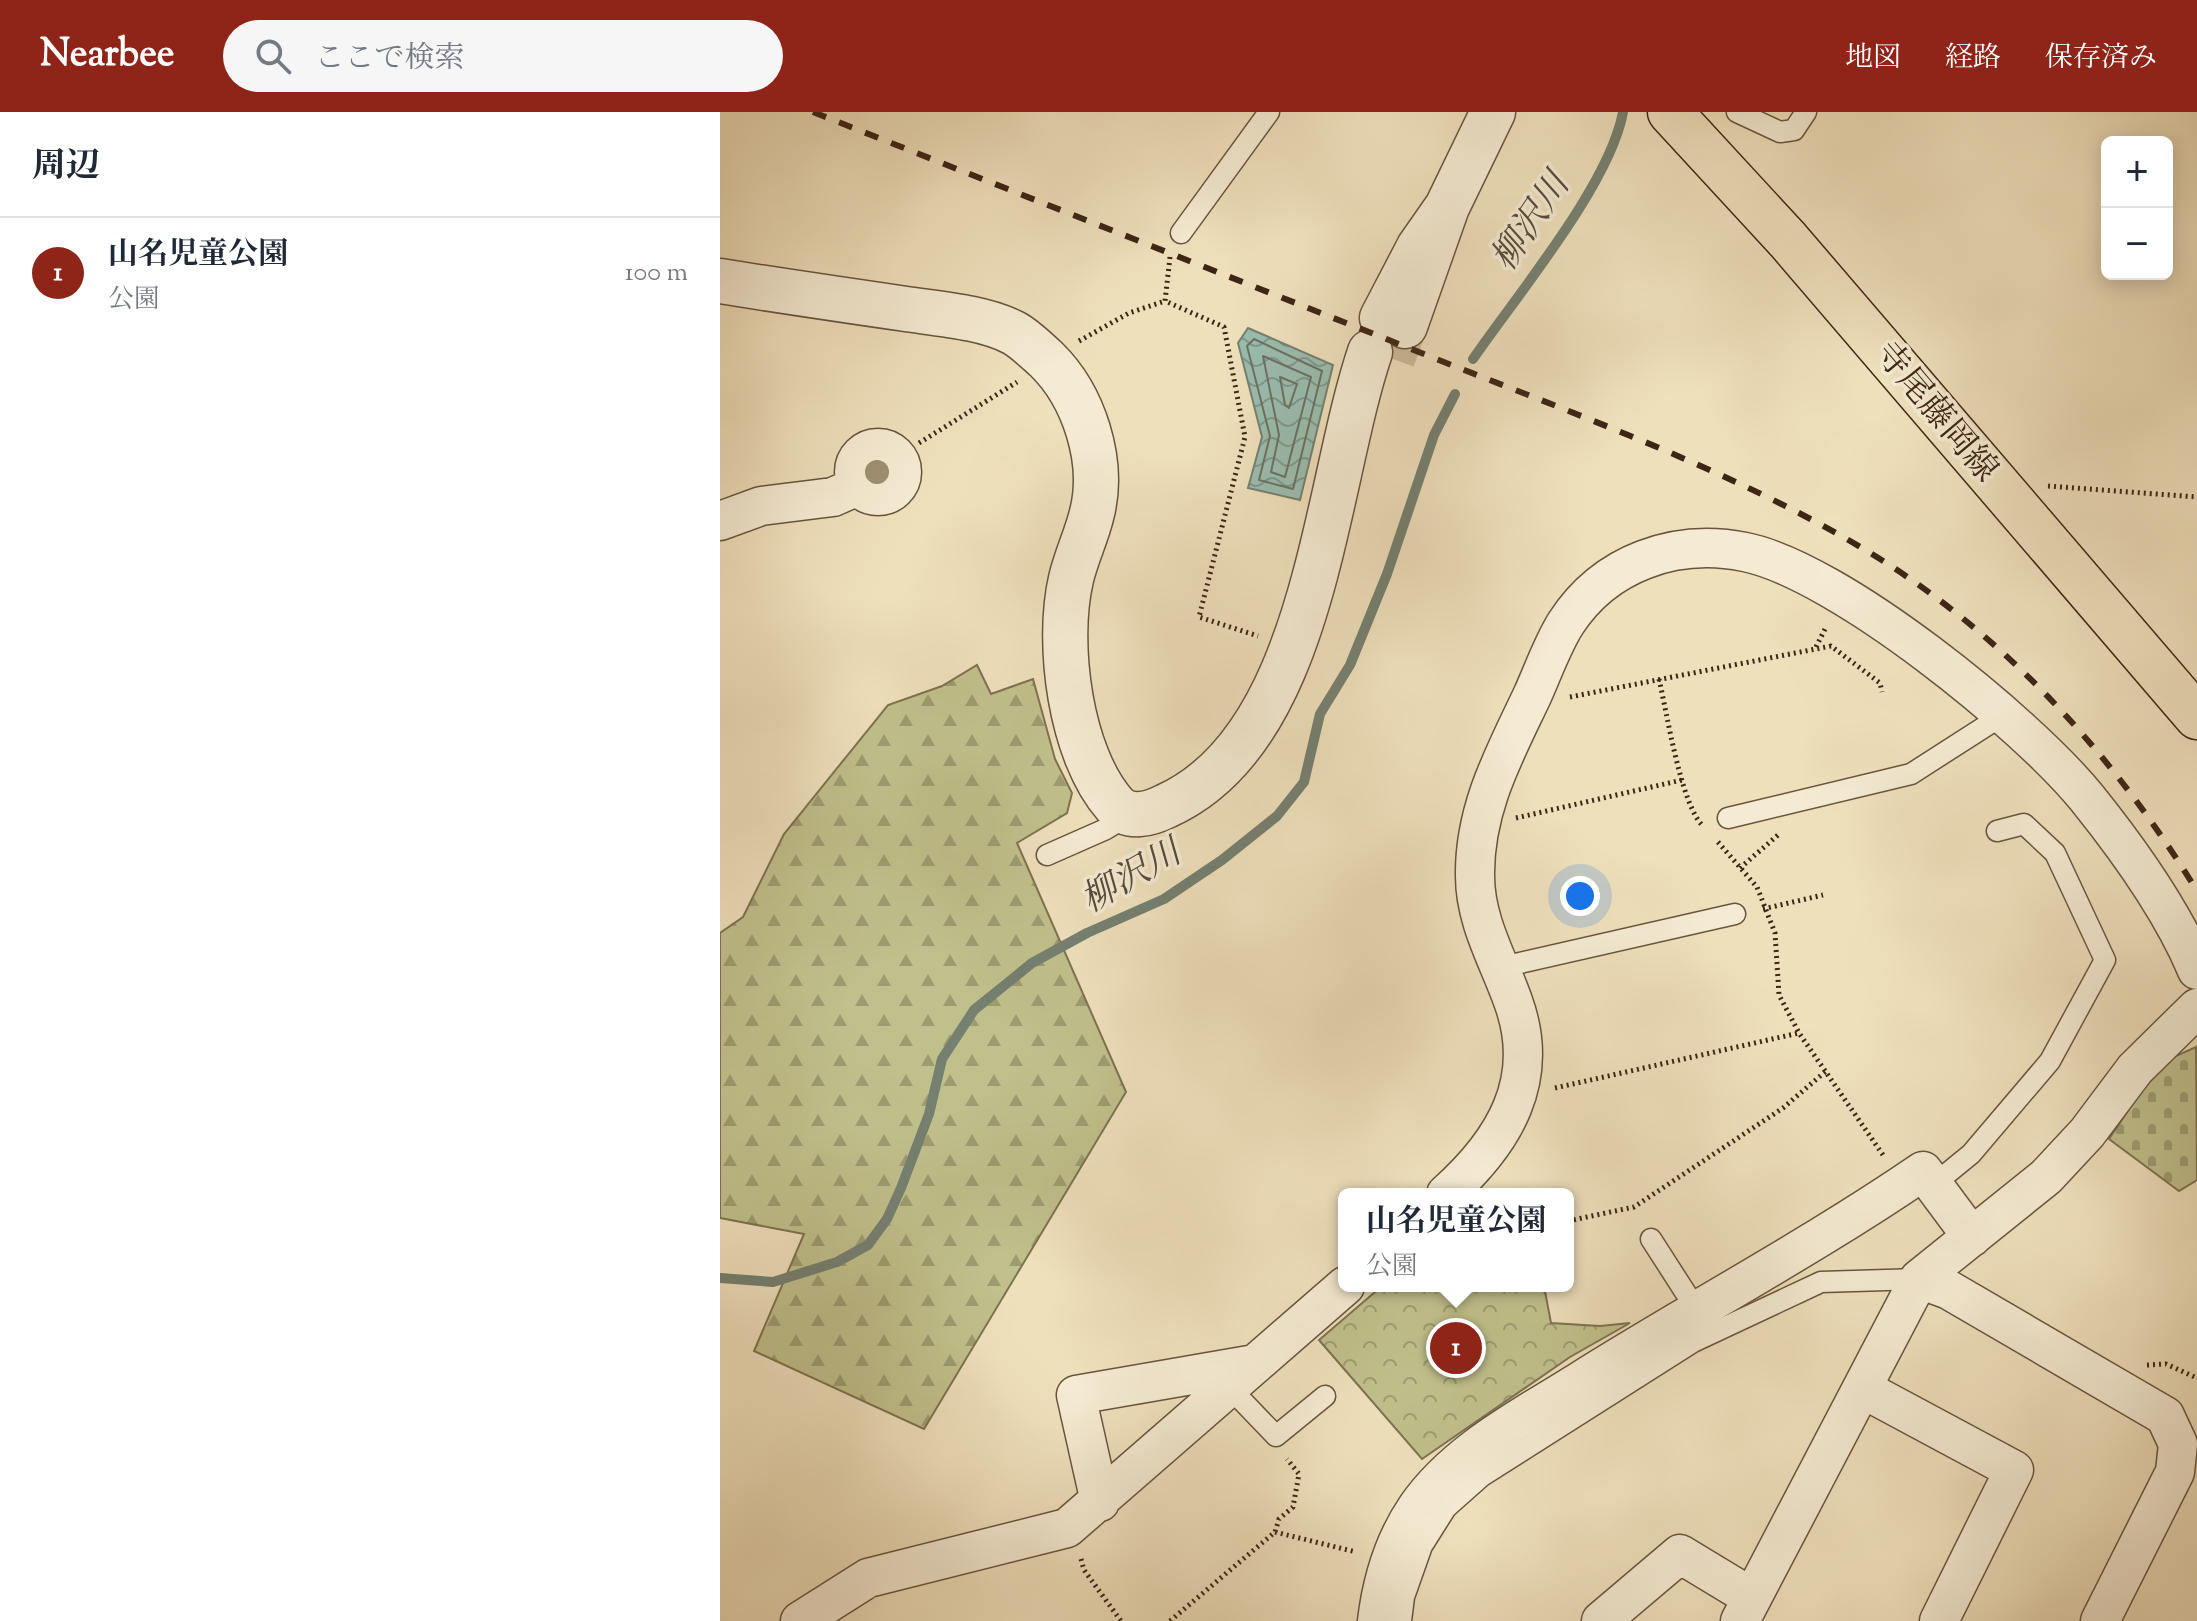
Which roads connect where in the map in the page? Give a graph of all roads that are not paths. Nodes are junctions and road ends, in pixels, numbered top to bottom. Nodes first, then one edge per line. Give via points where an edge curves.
1 (1269, 112) edge
2 (1493, 112) edge
3 (1670, 112) edge
4 (1737, 112) edge
5 (1806, 112) edge
6 (1181, 233) road end
7 (720, 281) edge
8 (858, 486) dead end
9 (720, 521) edge
10 (2003, 715) junction
11 (2197, 717) edge
12 (1131, 814) junction
13 (1728, 818) dead end
14 (1997, 831) dead end
15 (1047, 855) dead end
16 (1735, 914) dead end
17 (1498, 968) junction
18 (2197, 970) edge
19 (2197, 1008) edge
20 (1933, 1185) junction
21 (1453, 1188) edge
22 (1972, 1237) junction
23 (1651, 1239) dead end
24 (1919, 1279) junction
25 (1338, 1292) edge
26 (1696, 1309) junction
27 (1242, 1376) junction
28 (1863, 1389) junction
29 (1325, 1396) dead end
30 (1480, 1460) junction
31 (1100, 1502) junction
32 (1746, 1609) edge
33 (800, 1621) edge
34 (1377, 1621) edge
35 (1401, 1621) edge
36 (1601, 1621) edge
37 (1939, 1621) edge
38 (2100, 1621) edge

1 - 6 lane
2 - 12 street via 1447,207 1419,247 1387,339 1352,403 1340,474 1294,646 1266,708 1222,764 1197,786 1156,811
3 - 11 main road, 寺尾藤岡線 via 1788,240
4 - 5 lane via 1780,132 1794,130
7 - 12 street via 951,316 1015,333 1048,361 1083,416 1096,480 1067,606 1065,641 1073,710 1092,767 1114,803
8 - 9 street via 833,497 761,506
10 - 13 lane via 1911,774
10 - 17 street via 1848,600 1783,565 1746,552 1707,548 1661,553 1625,567 1592,590 1565,625 1487,791 1475,879
10 - 18 street via 2086,797 2146,881
12 - 15 lane
14 - 20 lane via 2024,824 2055,853 2105,960 2050,1061 1971,1154
16 - 17 lane
17 - 21 street via 1514,1003 1523,1046 1519,1096 1498,1136
19 - 22 street via 2135,1069 2046,1177
20 - 22 street
20 - 26 street via 1923,1171 1831,1234
22 - 24 street
23 - 26 lane
24 - 28 street
24 - 30 lane via 1821,1282 1693,1342
24 - 38 street via 1949,1290 2165,1416 2178,1444 2175,1472
25 - 27 street
26 - 30 street
27 - 29 lane via 1276,1436
27 - 31 street
27 - 31 street via 1076,1395
28 - 32 street
28 - 37 street via 2014,1470
30 - 34 street via 1417,1507 1386,1565
30 - 35 lane via 1422,1546
31 - 33 street via 1067,1528 868,1578
32 - 36 street via 1680,1554

